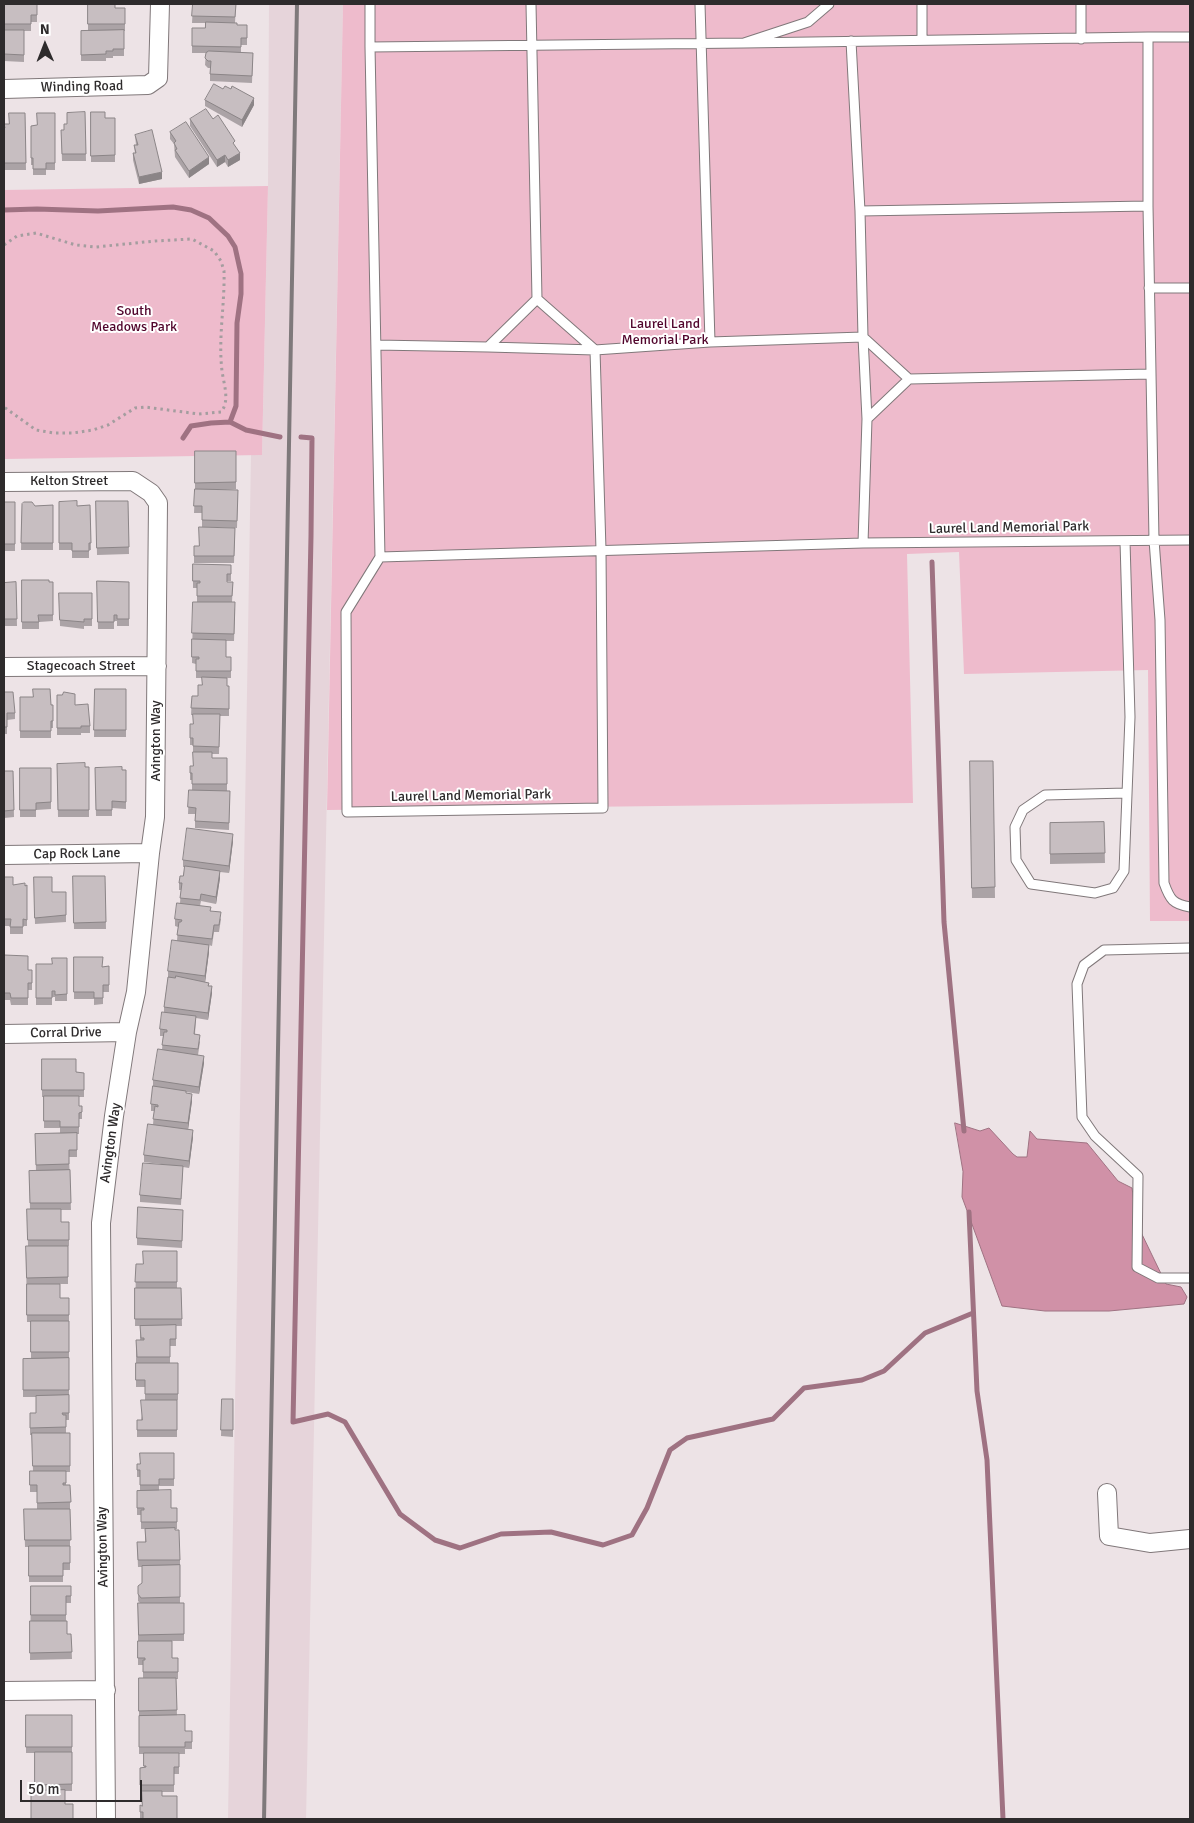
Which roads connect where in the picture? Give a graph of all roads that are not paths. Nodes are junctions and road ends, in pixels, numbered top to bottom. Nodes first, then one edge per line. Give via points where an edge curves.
1 (160, 4) edge
2 (370, 4) edge
3 (531, 4) edge
4 (700, 4) edge
5 (828, 4) edge
6 (922, 4) edge
7 (1081, 4) edge
8 (1148, 37) junction
9 (1190, 37) edge
10 (1081, 38) junction
11 (922, 40) junction
12 (851, 41) junction
13 (700, 43) junction
14 (744, 43) junction
15 (531, 46) junction
16 (370, 47) junction
17 (4, 89) edge
18 (1148, 206) junction
19 (860, 211) junction
20 (1150, 288) junction
21 (1190, 288) edge
22 (537, 299) junction
23 (863, 336) junction
24 (710, 342) junction
25 (376, 345) junction
26 (488, 347) junction
27 (595, 350) junction
28 (1151, 374) junction
29 (910, 378) junction
30 (867, 419) junction
31 (133, 481) joint
32 (4, 482) edge
33 (1125, 540) junction
34 (1154, 540) junction
35 (1190, 540) edge
36 (863, 543) junction
37 (602, 550) junction
38 (380, 557) junction
39 (157, 666) junction
40 (4, 667) edge
41 (1127, 793) junction
42 (150, 853) junction
43 (4, 855) edge
44 (1190, 907) edge
45 (1190, 948) edge
46 (127, 1032) junction
47 (4, 1034) edge
48 (1190, 1278) edge
49 (1107, 1493) dead end
50 (1190, 1539) edge
51 (106, 1690) junction
52 (4, 1691) edge
53 (106, 1819) edge

1 - 17 street, Winding Road via 158,78 148,85
2 - 16 lane
3 - 15 lane
4 - 13 lane
5 - 14 lane via 808,22
6 - 11 lane
7 - 10 lane
8 - 9 lane
8 - 10 lane
8 - 18 lane
10 - 11 lane
11 - 12 lane
12 - 14 lane
12 - 19 lane
13 - 14 lane
13 - 15 lane
13 - 24 lane
15 - 16 lane
15 - 22 lane
16 - 25 lane
18 - 19 lane
18 - 20 lane
19 - 23 lane
20 - 21 lane
20 - 28 lane
22 - 26 lane
22 - 27 lane
23 - 24 lane
23 - 29 lane
23 - 30 lane
24 - 27 lane
25 - 26 lane
25 - 38 lane
26 - 27 lane
27 - 37 lane, Laurel Land Memorial Park
28 - 29 lane
28 - 34 lane
29 - 30 lane
30 - 36 lane
31 - 32 street, Kelton Street
31 - 39 street, Avington Way via 151,493 158,504
33 - 34 lane, Laurel Land Memorial Park
33 - 36 lane, Laurel Land Memorial Park
33 - 41 lane via 1130,717
34 - 35 lane, Laurel Land Memorial Park
34 - 44 lane via 1160,620 1164,884 1167,894 1177,904
36 - 37 lane, Laurel Land Memorial Park
37 - 38 lane, Laurel Land Memorial Park
37 - 38 lane, Laurel Land Memorial Park via 603,808 347,812 346,612
39 - 40 street, Stagecoach Street
39 - 42 street, Avington Way via 155,817
41 - 41 lane via 1124,870 1113,888 1095,893 1031,884 1016,860 1015,827 1023,810 1046,795
42 - 43 street, Cap Rock Lane
42 - 46 street, Avington Way via 136,992
45 - 48 lane via 1104,950 1084,965 1077,984 1082,1117 1095,1136 1138,1176 1138,1267 1158,1278
46 - 47 street, Corral Drive
46 - 51 street, Avington Way via 101,1223
49 - 50 street via 1109,1536 1150,1543
51 - 52 street
51 - 53 street, Avington Way

